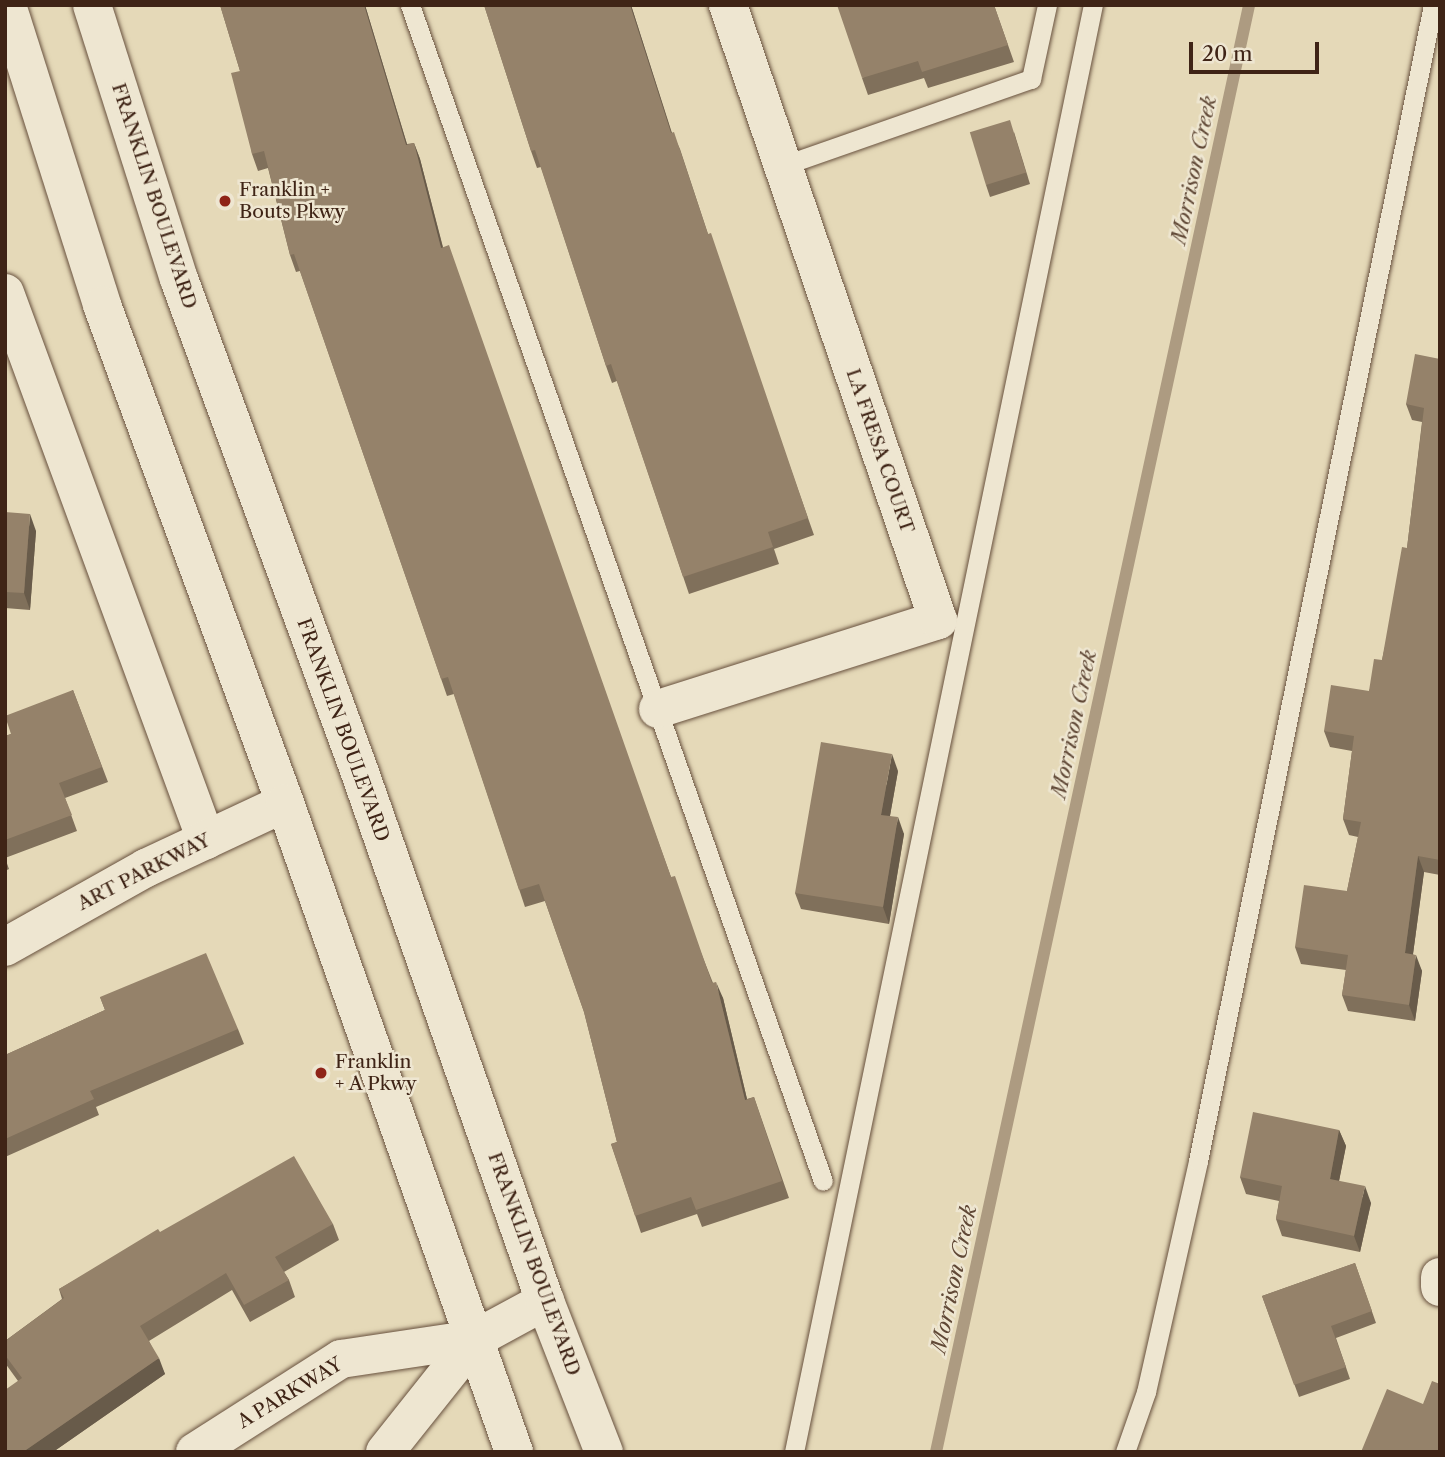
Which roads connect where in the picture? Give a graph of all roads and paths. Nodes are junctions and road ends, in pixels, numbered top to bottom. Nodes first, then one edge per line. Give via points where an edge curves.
1 (7, 5) edge
2 (92, 5) edge
3 (410, 5) edge
4 (728, 5) edge
5 (1046, 5) edge
6 (1093, 5) edge
7 (1433, 5) edge
8 (782, 166) junction
9 (5, 293) edge
10 (12, 340) edge
11 (658, 709) junction
12 (285, 803) junction
13 (206, 840) junction
14 (5, 947) edge
15 (823, 1181) dead end
16 (1440, 1277) edge
17 (1440, 1287) edge
18 (545, 1301) junction
19 (475, 1339) junction
20 (195, 1452) edge
21 (385, 1452) edge
22 (514, 1452) edge
23 (604, 1452) edge
24 (794, 1452) edge
25 (1125, 1452) edge

1 - 12 main road via 102,305
2 - 18 main road, FRANKLIN BOULEVARD via 179,279 359,770
3 - 11 lane
4 - 8 main road, LA FRESA COURT
5 - 8 lane via 1031,79
6 - 24 lane
7 - 25 lane via 1198,1161 1146,1392
8 - 11 main road, LA FRESA COURT via 938,620
9 - 10 main road
10 - 13 main road
11 - 15 lane
12 - 13 main road, ART PARKWAY
12 - 19 main road
13 - 14 main road, ART PARKWAY
16 - 17 main road
18 - 19 main road, A PARKWAY
18 - 23 main road, FRANKLIN BOULEVARD
19 - 20 main road, A PARKWAY via 341,1359
19 - 21 main road, A PARKWAY
19 - 22 main road

